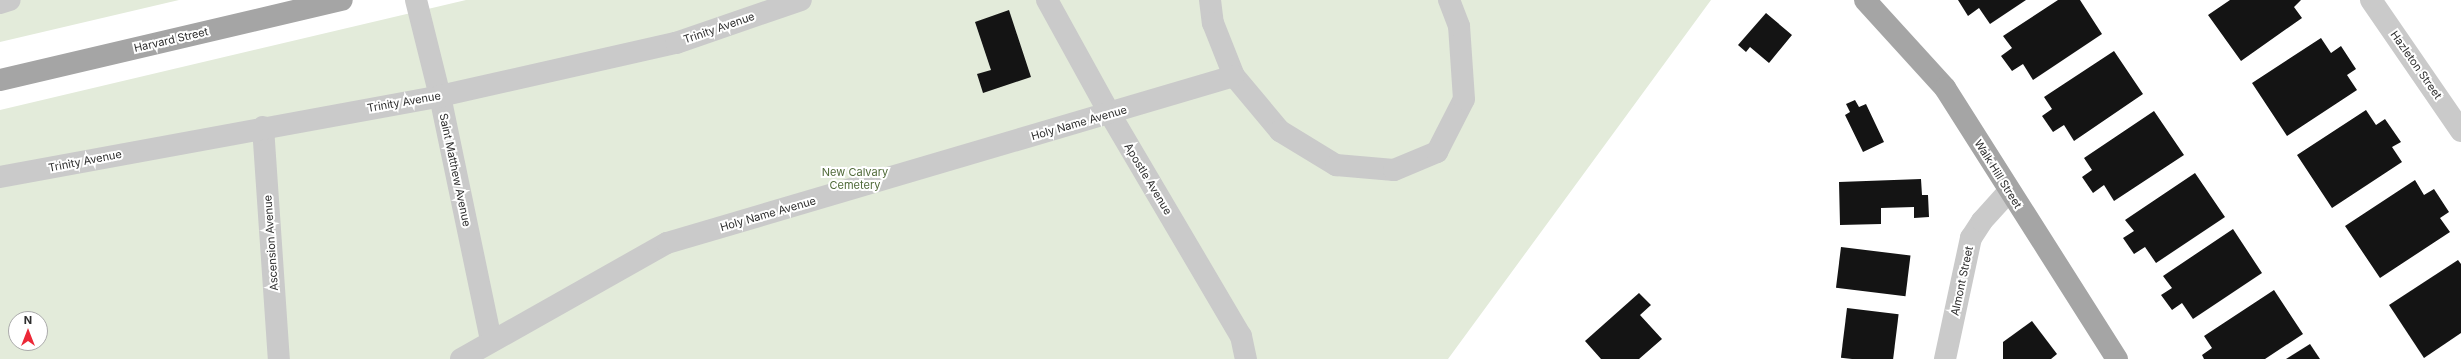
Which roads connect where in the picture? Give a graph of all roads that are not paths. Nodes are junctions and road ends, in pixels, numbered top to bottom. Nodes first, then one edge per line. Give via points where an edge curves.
1 (10, 0) edge
2 (342, 0) edge
3 (416, 0) edge
4 (801, 0) edge
5 (1047, 0) edge
6 (1210, 0) edge
7 (1449, 0) edge
8 (1865, 0) edge
9 (2371, 0) edge
10 (0, 3) edge
11 (1234, 76) junction
12 (0, 80) edge
13 (440, 96) junction
14 (1110, 114) junction
15 (263, 127) junction
16 (2461, 131) edge
17 (0, 177) edge
18 (2009, 191) junction
19 (492, 340) junction
20 (279, 359) edge
21 (461, 359) edge
22 (1246, 359) edge
23 (1945, 359) edge
24 (2117, 359) edge

1 - 10 street
2 - 12 main road, Harvard Street
3 - 13 street, Saint Matthew Avenue
4 - 13 street, Trinity Avenue via 676,43
5 - 14 street, Apostle Avenue
6 - 11 street via 1213,24
7 - 11 street via 1459,26 1464,99 1437,152 1394,170 1336,165 1280,131
8 - 18 main road, Walk Hill Street via 1945,88
9 - 16 street, Hazleton Street
11 - 14 street, Holy Name Avenue
13 - 15 street, Trinity Avenue
13 - 19 street, Saint Matthew Avenue
14 - 19 street, Holy Name Avenue via 667,243
14 - 22 street, Apostle Avenue via 1241,336
15 - 17 street, Trinity Avenue
15 - 20 street, Ascension Avenue
18 - 23 street, Almont Street via 1982,221 1971,238
18 - 24 main road, Walk Hill Street
19 - 21 street, Holy Name Avenue

